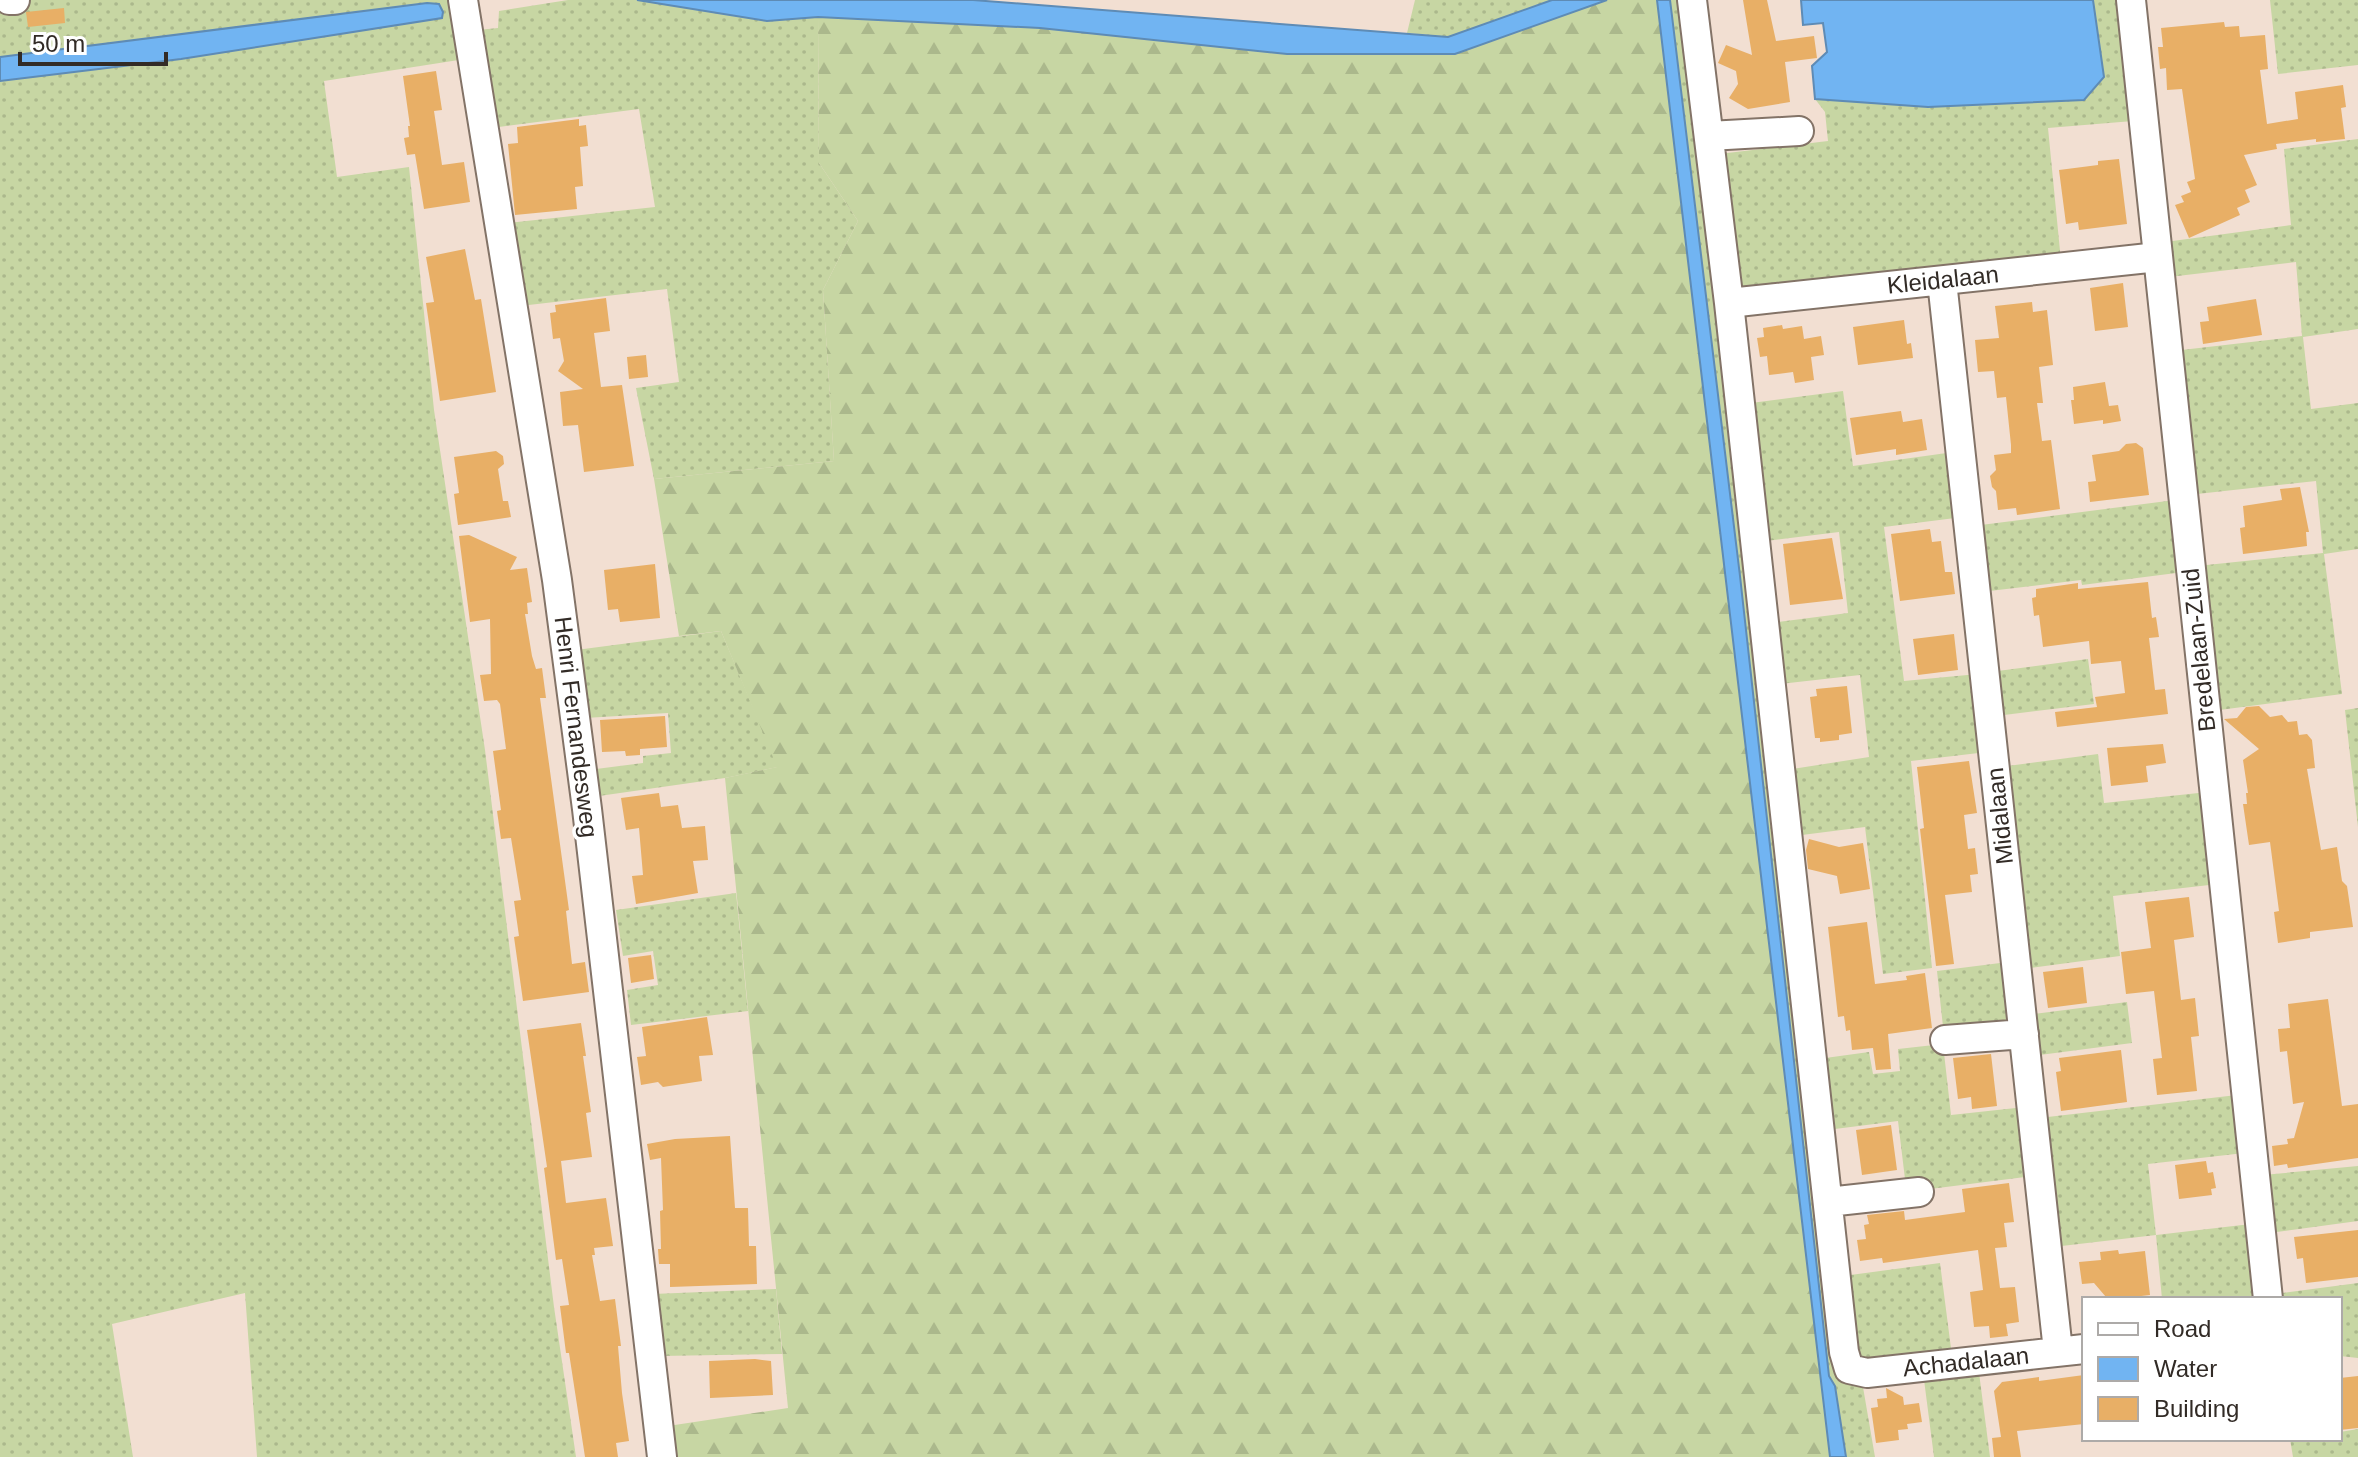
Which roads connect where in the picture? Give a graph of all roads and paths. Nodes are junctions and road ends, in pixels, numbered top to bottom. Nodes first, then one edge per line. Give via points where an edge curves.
1 (9, 0) edge
2 (15, 0) edge
3 (463, 0) edge
4 (1692, 0) edge
5 (2131, 0) edge
6 (1799, 131) dead end
7 (1709, 136) junction
8 (2158, 257) junction
9 (1942, 281) junction
10 (1729, 303) junction
11 (2024, 1034) junction
12 (1945, 1040) dead end
13 (1919, 1192) dead end
14 (1828, 1202) junction
15 (2268, 1297) edge
16 (2071, 1350) edge
17 (662, 1457) edge

1 - 2 street
3 - 17 street, Henri Fernandesweg via 557,580
4 - 7 street
5 - 8 street, Bredelaan-Zuid
6 - 7 street
7 - 10 street
8 - 9 street, Kleidalaan
8 - 15 street, Bredelaan-Zuid
9 - 10 street, Kleidalaan
9 - 11 street, Midalaan
10 - 14 street
11 - 12 street
11 - 16 street, Midalaan
13 - 14 street
14 - 16 street, Achadalaan via 1849,1369 1867,1373

